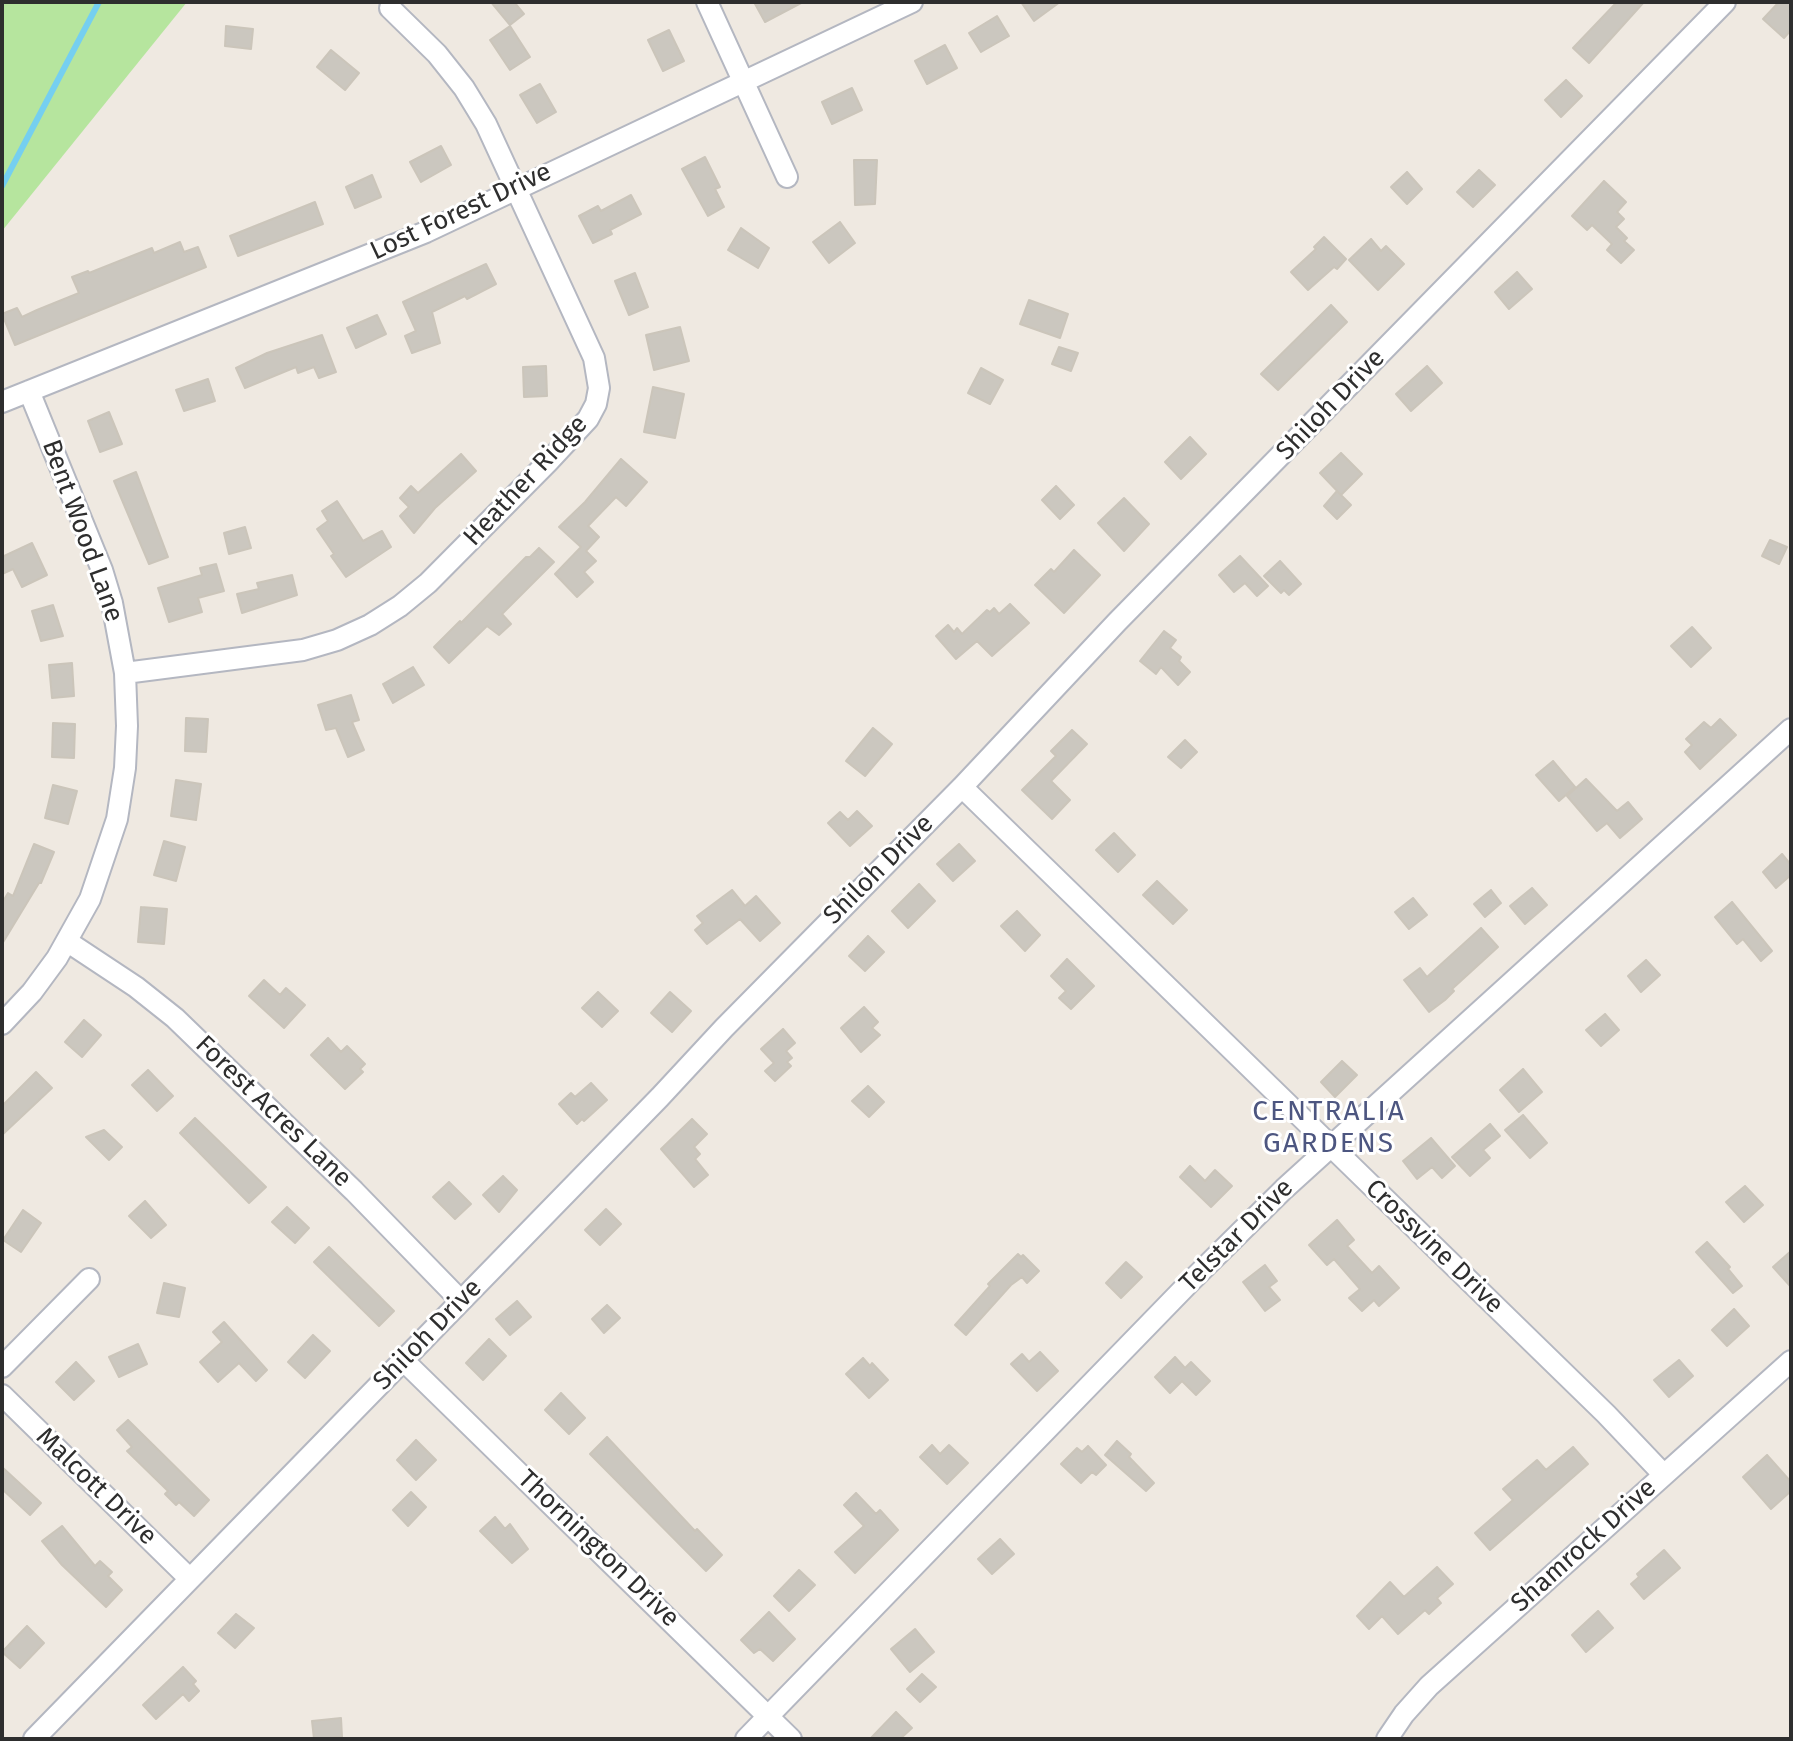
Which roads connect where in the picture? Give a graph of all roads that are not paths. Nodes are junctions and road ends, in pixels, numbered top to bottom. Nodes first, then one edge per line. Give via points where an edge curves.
1 (707, 2) edge
2 (912, 2) edge
3 (1725, 2) edge
4 (390, 8) dead end
5 (744, 80) junction
6 (787, 177) dead end
7 (517, 187) junction
8 (29, 391) junction
9 (2, 402) edge
10 (125, 673) junction
11 (1791, 729) edge
12 (962, 787) junction
13 (68, 942) junction
14 (2, 1024) edge
15 (1330, 1146) junction
16 (89, 1279) dead end
17 (461, 1301) junction
18 (403, 1360) junction
19 (1791, 1361) edge
20 (2, 1367) edge
21 (2, 1395) edge
22 (1664, 1475) junction
23 (190, 1579) junction
24 (769, 1716) junction
25 (34, 1739) edge
26 (746, 1739) edge
27 (791, 1739) edge
28 (1387, 1739) edge

1 - 5 street
2 - 5 street, Lost Forest Drive
3 - 12 street, Shiloh Drive
4 - 7 street, Heather Ridge via 464,88
5 - 6 street
5 - 7 street, Lost Forest Drive
7 - 8 street, Lost Forest Drive via 426,232
7 - 10 street, Heather Ridge via 598,371 596,404 588,419 428,583 370,625 303,650
8 - 9 street, Lost Forest Drive
8 - 10 street, Bent Wood Lane via 102,570
10 - 13 street, Bent Wood Lane via 125,768 117,819 90,899
11 - 15 street, Telstar Drive
12 - 15 street, Crossvine Drive
12 - 17 street, Shiloh Drive
13 - 14 street, Bent Wood Lane
13 - 17 street, Forest Acres Lane via 175,1018
15 - 22 street, Crossvine Drive
15 - 24 street, Telstar Drive via 1191,1281
16 - 20 street
17 - 18 street, Shiloh Drive
18 - 23 street, Shiloh Drive
18 - 24 street, Thornington Drive
19 - 22 street, Shamrock Drive
21 - 23 street, Malcott Drive
22 - 28 street, Shamrock Drive via 1429,1686
23 - 25 street, Shiloh Drive
24 - 26 street, Telstar Drive
24 - 27 street, Thornington Drive

